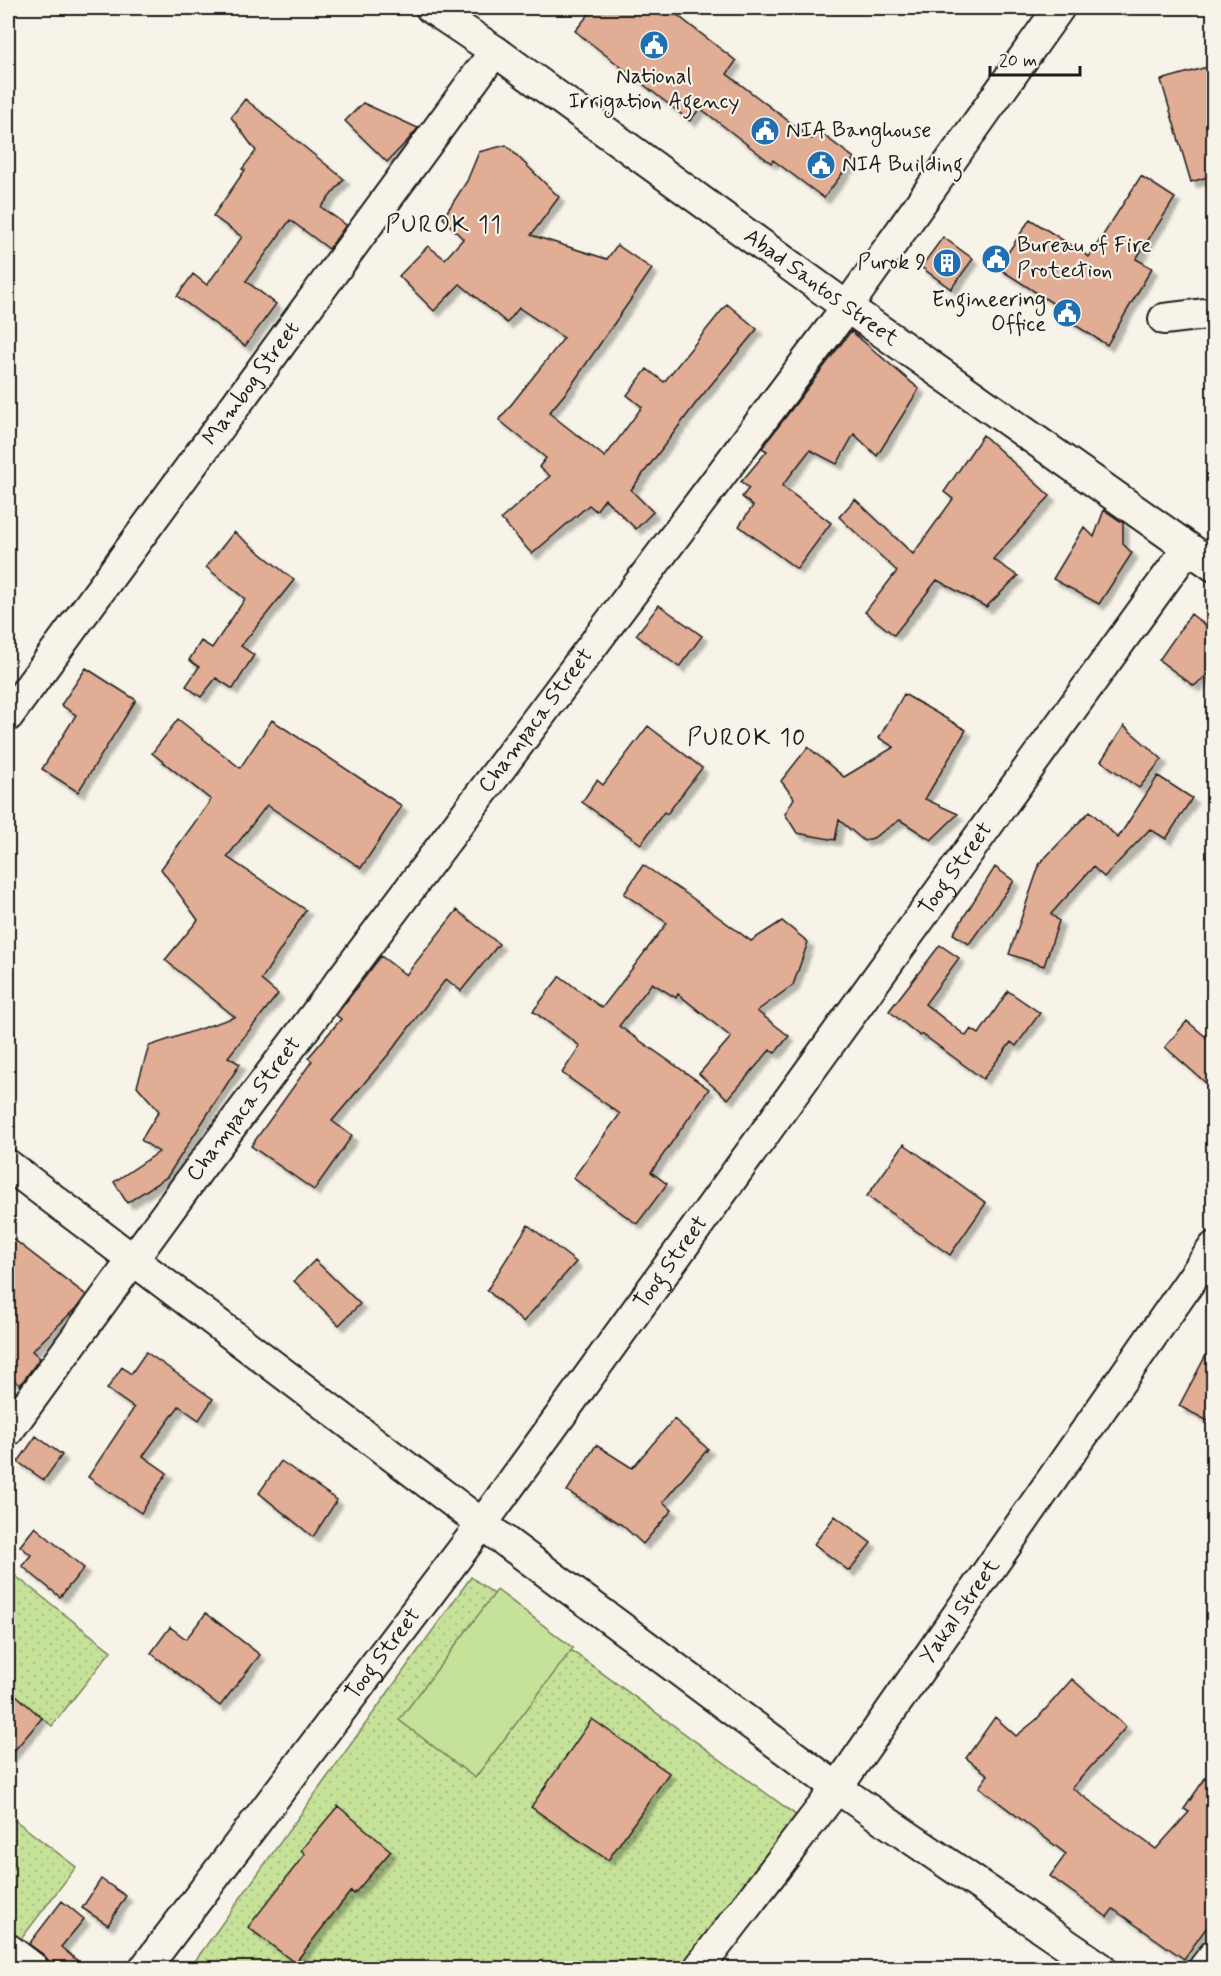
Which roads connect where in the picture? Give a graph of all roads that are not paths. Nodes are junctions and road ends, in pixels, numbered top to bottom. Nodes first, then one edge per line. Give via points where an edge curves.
1 (432, 8) edge
2 (1059, 8) edge
3 (495, 51) junction
4 (847, 307) junction
5 (1214, 313) edge
6 (1164, 319) dead end
7 (1188, 548) junction
8 (1214, 566) edge
9 (8, 716) edge
10 (8, 1165) edge
11 (1214, 1247) edge
12 (133, 1258) junction
13 (8, 1431) edge
14 (482, 1524) junction
15 (837, 1788) junction
16 (8, 1949) edge
17 (1214, 1954) edge
18 (33, 1968) edge
19 (145, 1968) edge
20 (699, 1968) edge
21 (1101, 1968) edge
22 (1204, 1968) edge

1 - 3 street, Abad Santos Street
2 - 4 street, Champaca Street
3 - 4 street, Abad Santos Street
3 - 9 street, Mambog Street
4 - 7 street, Abad Santos Street
4 - 12 street, Champaca Street
5 - 6 street
7 - 8 street, Abad Santos Street
7 - 14 street, Toog Street
10 - 12 street
11 - 15 street, Yakal Street
12 - 13 street, Champaca Street
12 - 14 street
14 - 15 street
14 - 19 street, Toog Street
15 - 20 street, Yakal Street
15 - 21 street
16 - 18 street
17 - 22 street

